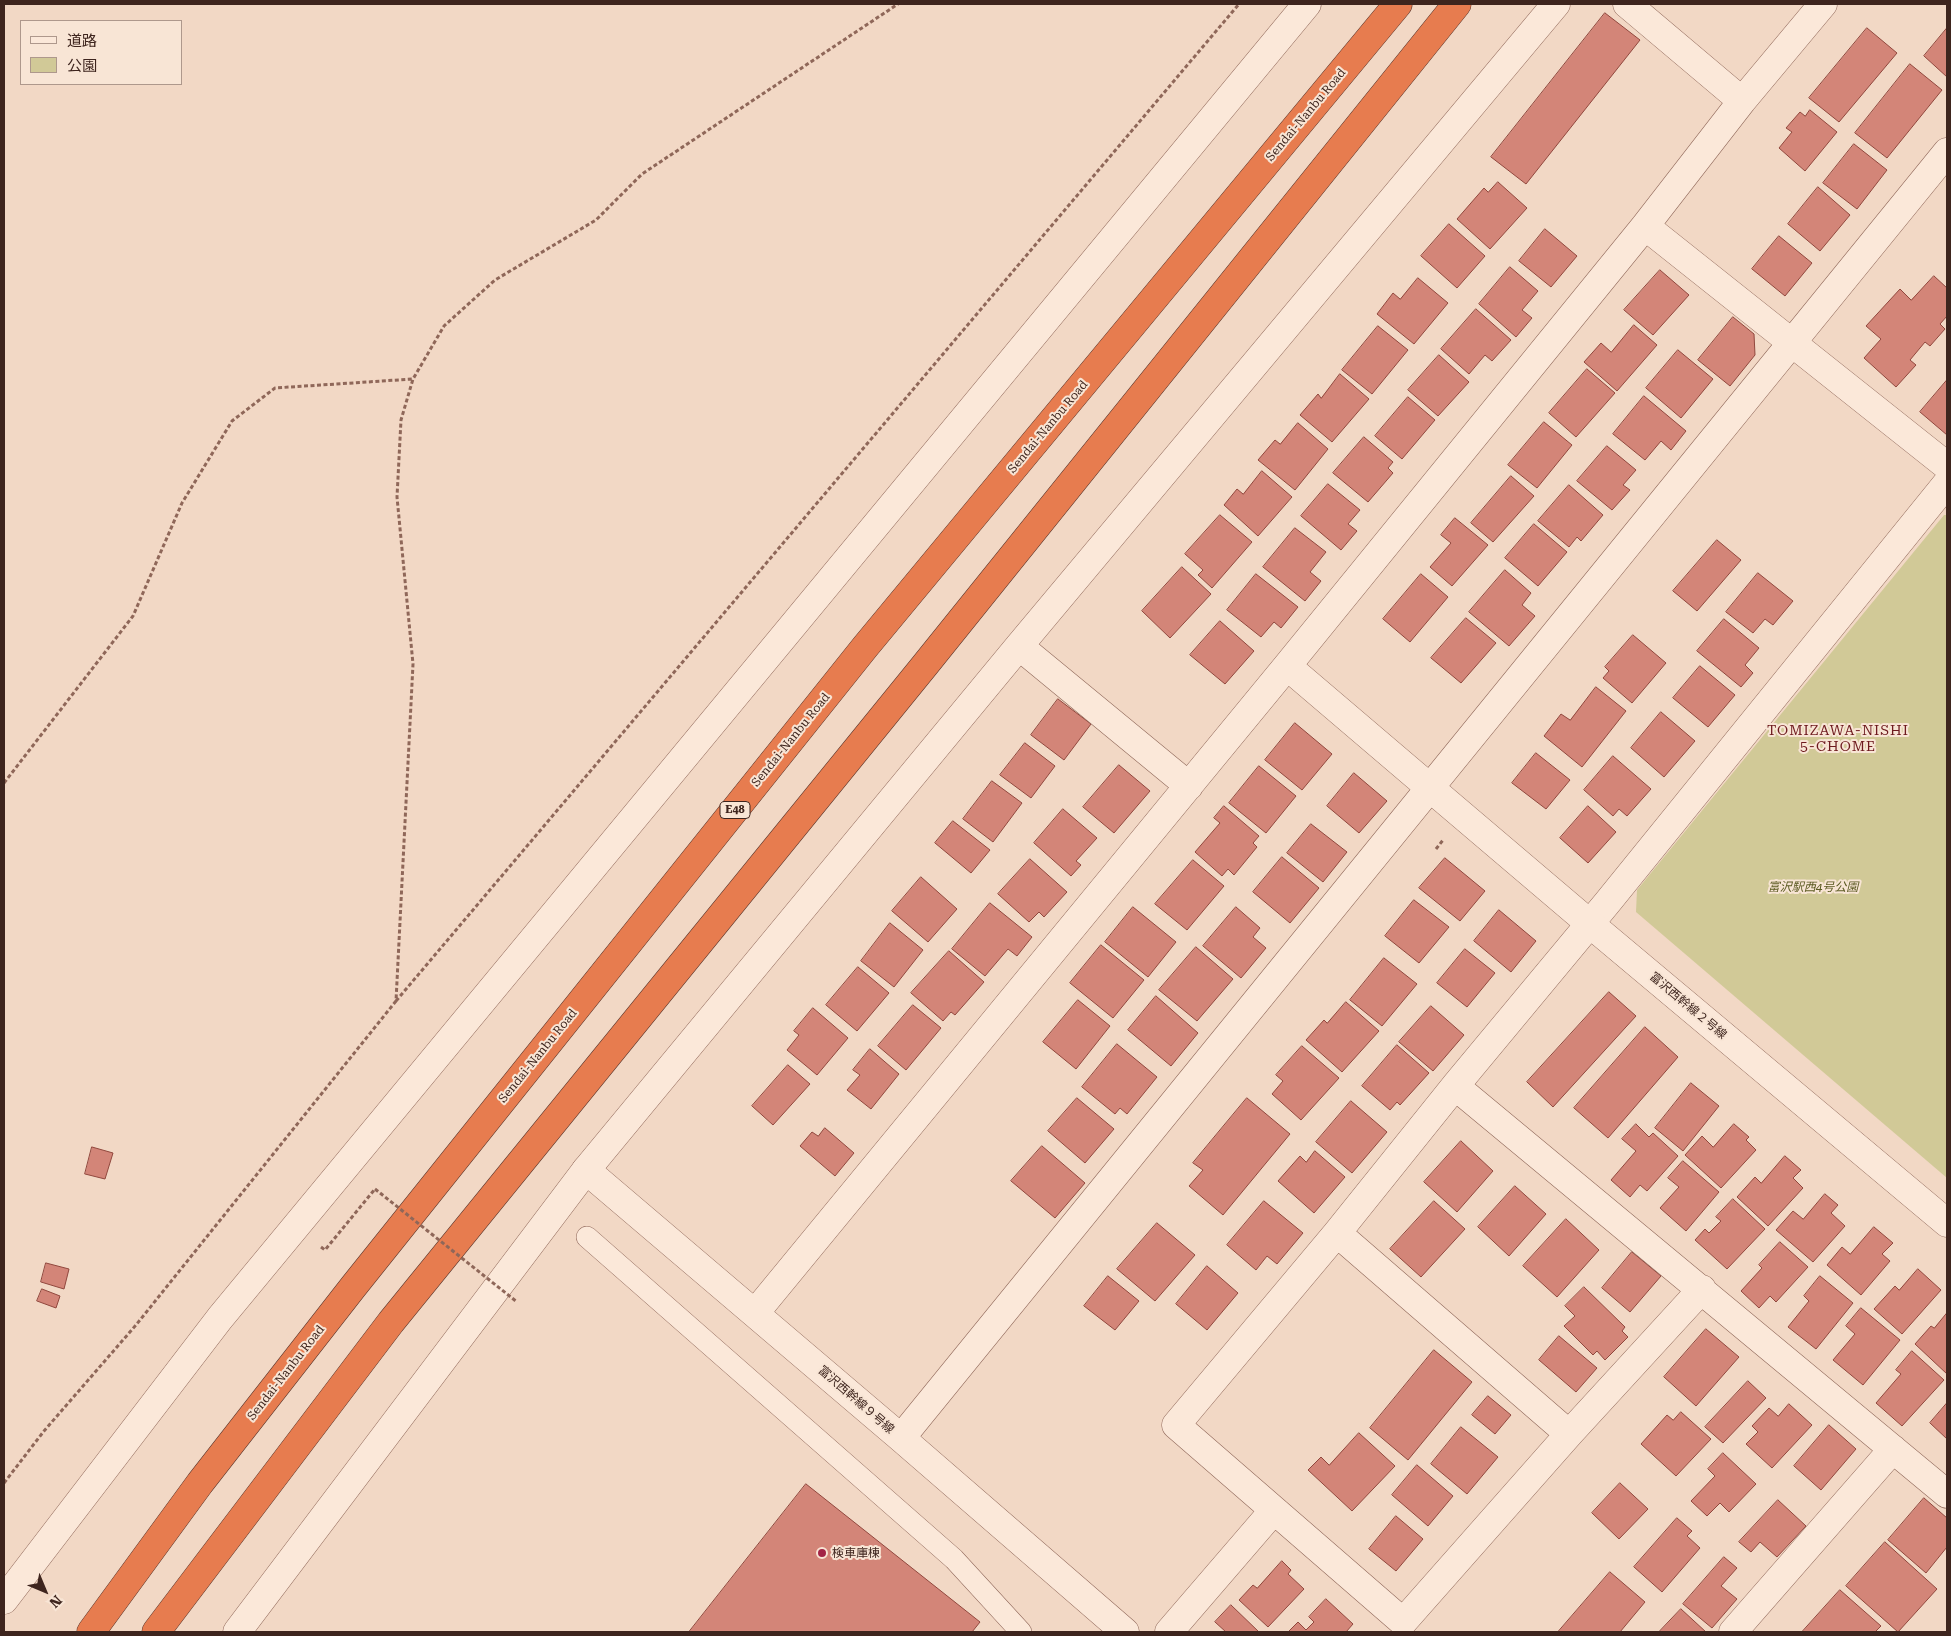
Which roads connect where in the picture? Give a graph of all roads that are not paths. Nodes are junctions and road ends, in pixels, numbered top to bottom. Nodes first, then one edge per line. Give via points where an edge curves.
1 (1307, 4) edge
2 (1398, 4) edge
3 (1457, 4) edge
4 (1556, 4) edge
5 (1627, 4) edge
6 (1823, 4) edge
7 (1742, 101) junction
8 (1947, 152) edge
9 (1644, 226) junction
10 (1792, 342) junction
11 (1947, 466) edge
12 (1947, 483) edge
13 (1019, 646) junction
14 (1287, 666) junction
15 (1189, 786) junction
16 (1429, 787) junction
17 (1589, 924) junction
18 (1455, 1086) junction
19 (586, 1170) junction
20 (1947, 1223) edge
21 (1337, 1233) junction
22 (587, 1237) dead end
23 (1702, 1289) junction
24 (755, 1313) junction
25 (1569, 1434) junction
26 (901, 1438) junction
27 (1893, 1449) junction
28 (1947, 1494) edge
29 (1274, 1510) junction
30 (4, 1600) edge
31 (91, 1632) edge
32 (156, 1632) edge
33 (237, 1632) edge
34 (1021, 1632) edge
35 (1124, 1632) edge
36 (1169, 1632) edge
37 (1733, 1632) edge

1 - 30 street via 220,1318
2 - 31 highway, Sendai-Nanbu Road / E48 via 853,663 353,1287 200,1483
3 - 32 highway via 391,1322
4 - 13 street
5 - 7 street
6 - 7 street
7 - 9 street
8 - 10 street
9 - 10 street
9 - 14 street
10 - 11 street
10 - 16 street
12 - 17 street
13 - 15 street
13 - 19 street
14 - 15 street
14 - 16 street, 富沢西幹線２号線
15 - 24 street
16 - 17 street, 富沢西幹線２号線
16 - 26 street
17 - 18 street
17 - 20 street, 富沢西幹線２号線
18 - 21 street
18 - 23 street
19 - 24 street, 富沢西幹線９号線
19 - 33 street
21 - 25 street
21 - 29 street via 1176,1425
22 - 34 lane via 954,1560
23 - 25 street
23 - 27 street
24 - 26 street, 富沢西幹線９号線
25 - 29 street via 1403,1622
26 - 35 street, 富沢西幹線９号線
27 - 28 street
27 - 37 street
29 - 36 street

